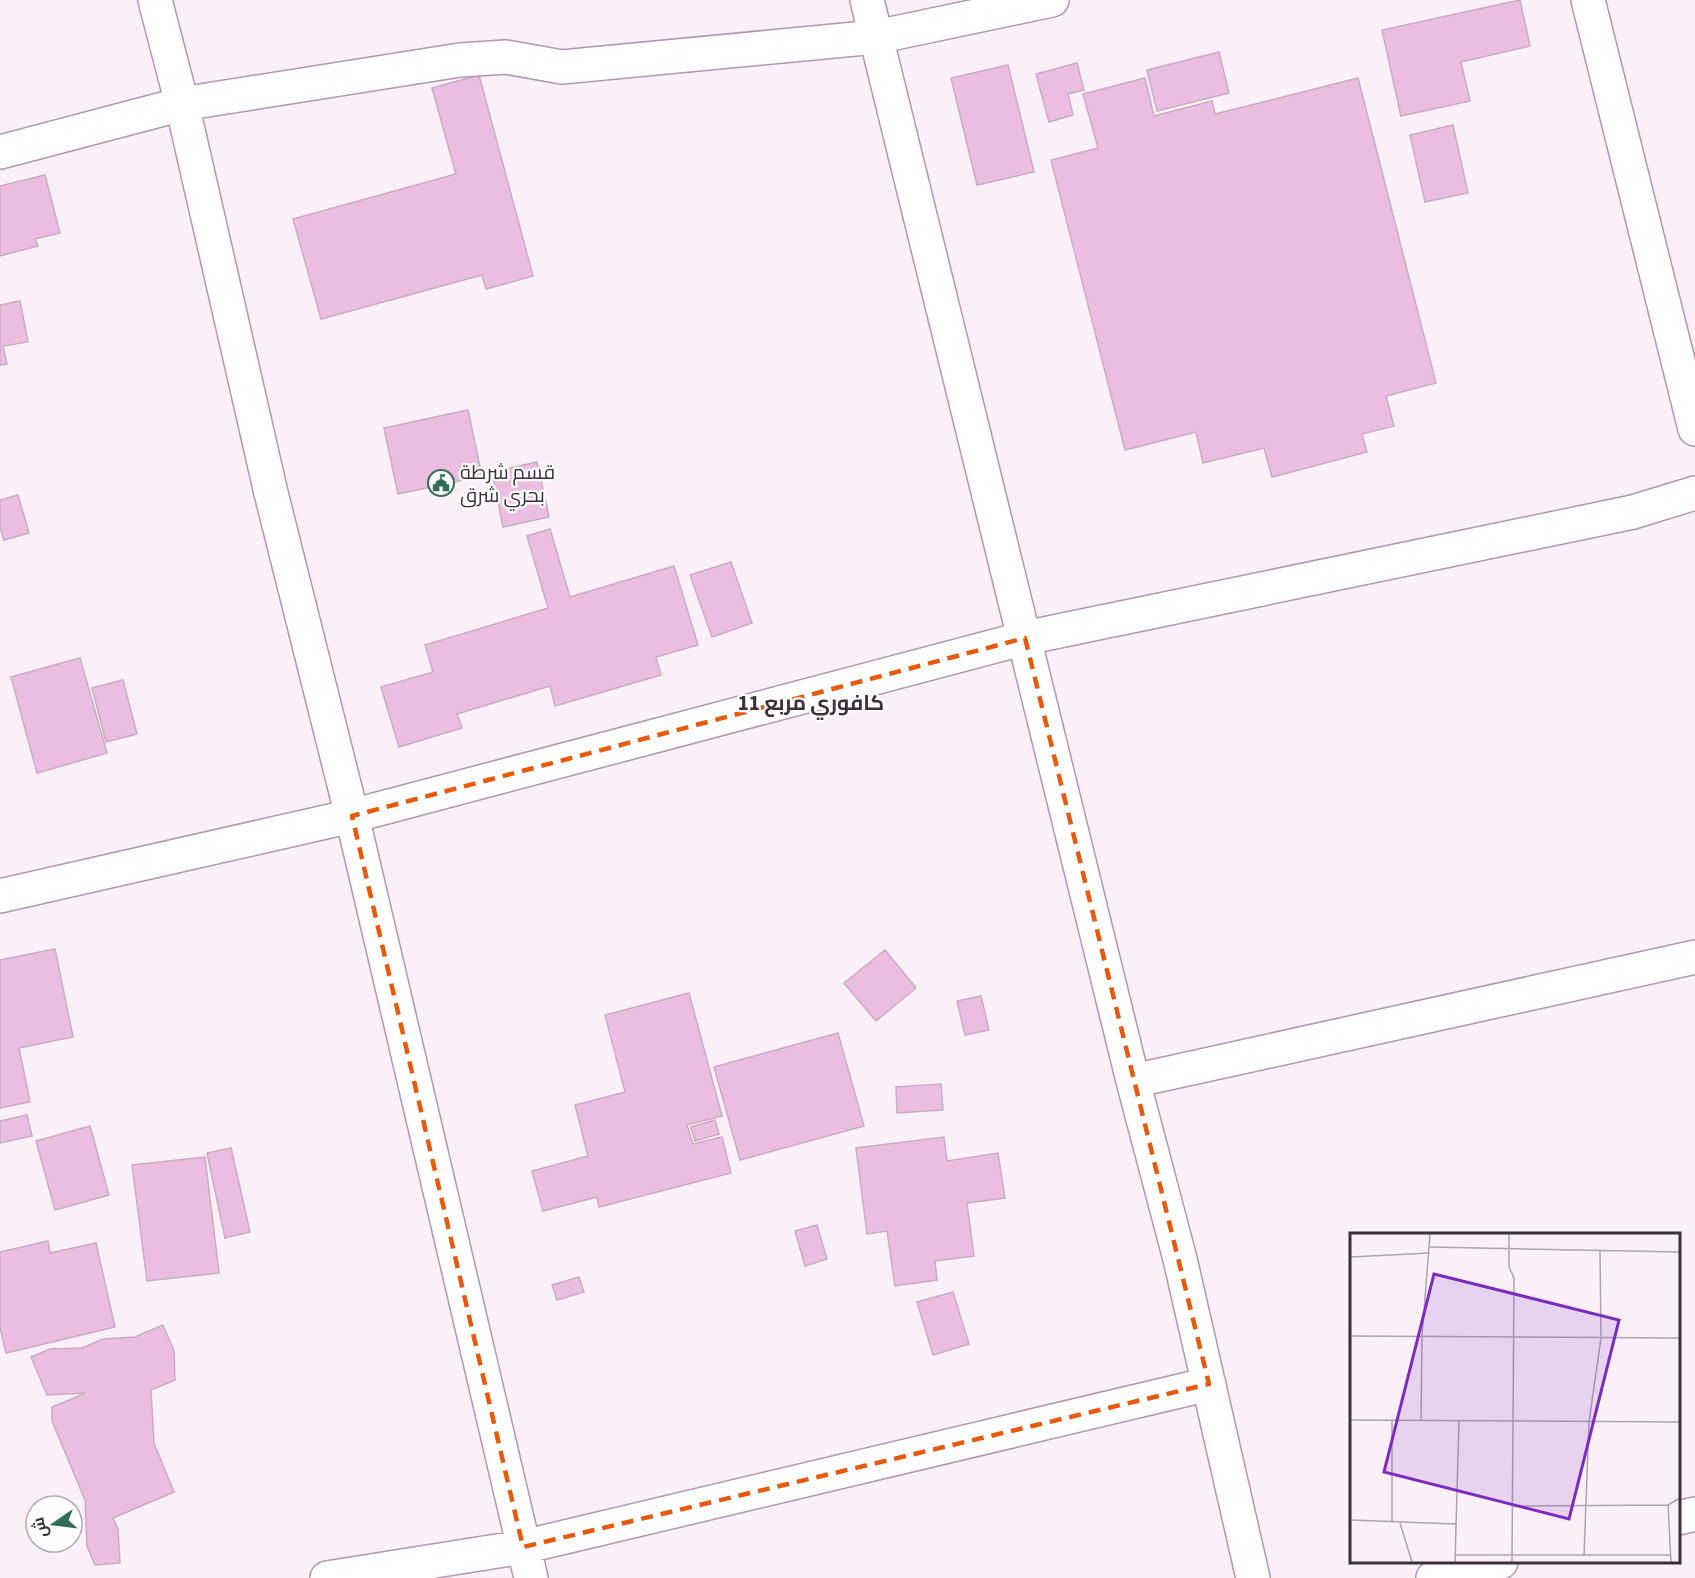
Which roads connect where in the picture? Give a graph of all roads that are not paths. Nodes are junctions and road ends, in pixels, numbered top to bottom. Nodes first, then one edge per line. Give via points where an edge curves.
1 (155, 0) edge
2 (867, 0) edge
3 (1052, 0) edge
4 (1588, 0) edge
5 (876, 37) junction
6 (182, 104) junction
7 (0, 152) edge
8 (1695, 429) edge
9 (1695, 493) edge
10 (1025, 638) junction
11 (352, 816) junction
12 (0, 896) edge
13 (1695, 957) edge
14 (1133, 1081) junction
15 (1209, 1384) junction
16 (1695, 1514) edge
17 (1680, 1518) edge
18 (523, 1547) junction
19 (1497, 1563) edge
20 (327, 1578) edge
21 (531, 1578) edge
22 (1253, 1578) edge
23 (1434, 1578) edge

1 - 6 street
2 - 5 street
3 - 5 street
4 - 8 street
5 - 6 street via 562,67 506,57 460,60
5 - 10 street
6 - 7 street
6 - 11 street via 271,493
9 - 10 street via 1633,512
10 - 11 street
10 - 14 street
11 - 12 street
11 - 18 street
13 - 14 street
14 - 15 street
15 - 18 street
15 - 22 street
16 - 17 street
18 - 20 street
18 - 21 street
19 - 23 street

